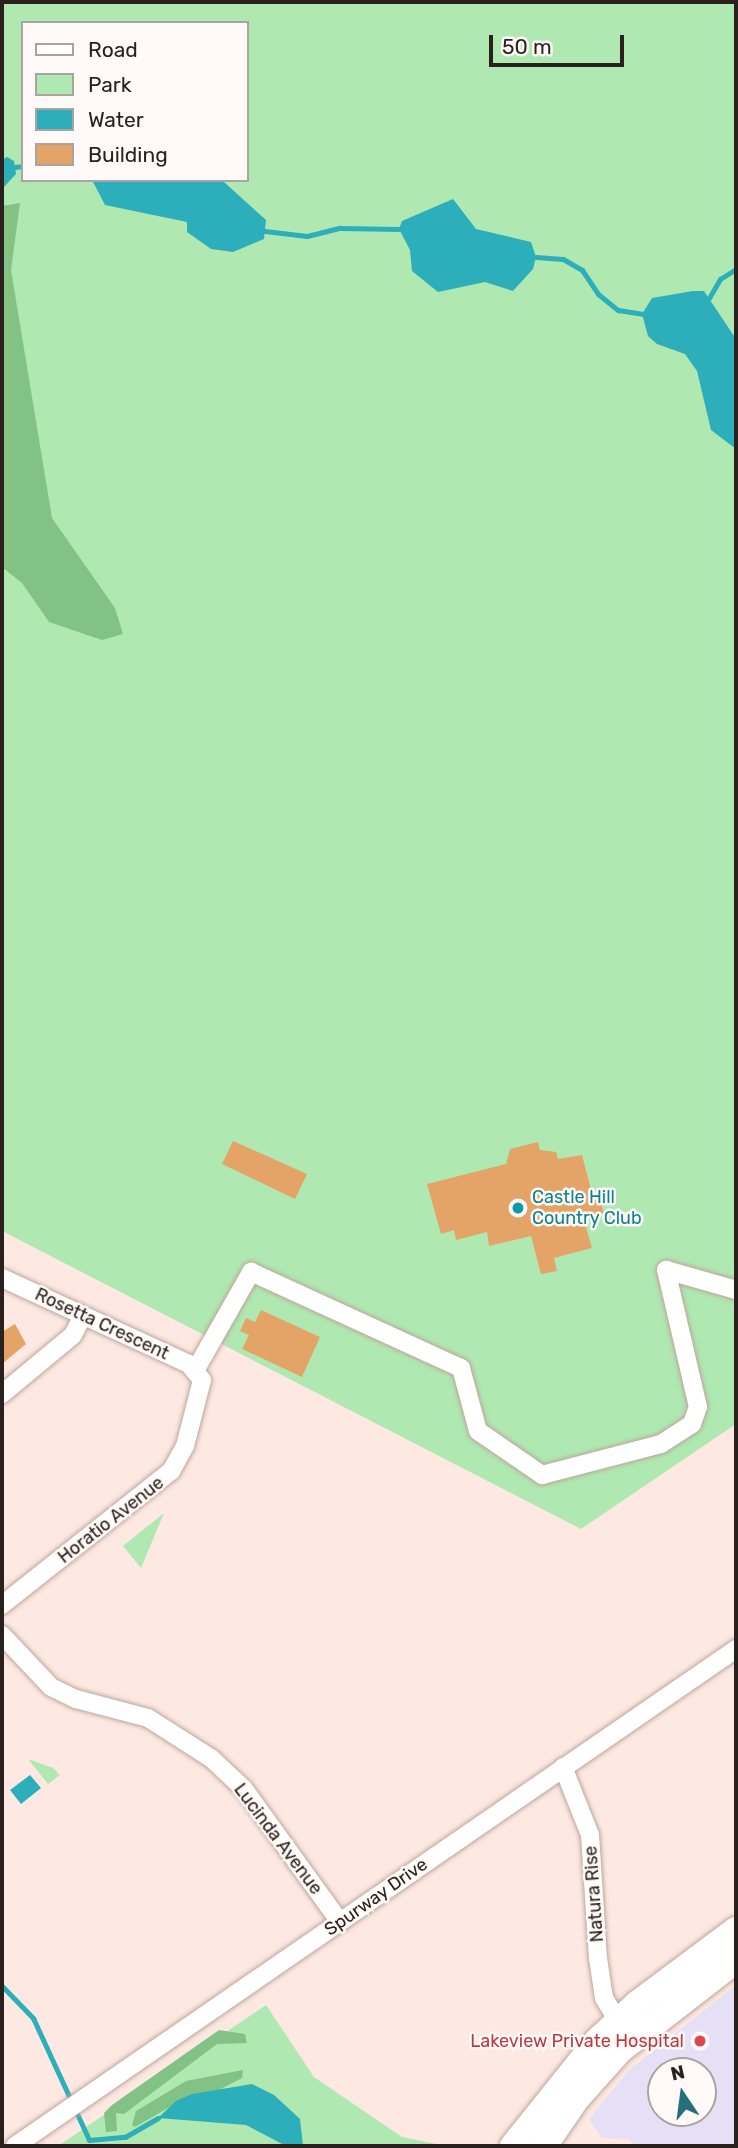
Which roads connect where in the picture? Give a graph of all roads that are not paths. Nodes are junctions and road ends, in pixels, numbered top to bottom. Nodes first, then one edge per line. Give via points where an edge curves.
1 (2, 1278) edge
2 (736, 1290) edge
3 (83, 1315) junction
4 (198, 1371) junction
5 (2, 1394) edge
6 (2, 1605) edge
7 (2, 1635) edge
8 (736, 1649) edge
9 (563, 1767) junction
10 (340, 1922) junction
11 (736, 1930) edge
12 (736, 1960) edge
13 (618, 2021) junction
14 (15, 2146) edge
15 (513, 2146) edge
16 (544, 2146) edge

1 - 3 street, Rosetta Crescent
2 - 4 street via 666,1270 698,1408 692,1424 661,1444 542,1475 478,1431 461,1368 251,1272
3 - 4 street, Rosetta Crescent
3 - 5 street via 73,1335
4 - 6 street, Horatio Avenue via 202,1389 185,1446 172,1471
7 - 10 street, Lucinda Avenue via 51,1687 76,1699 148,1718 212,1759 244,1789
8 - 9 street, Spurway Drive
9 - 10 street, Spurway Drive
9 - 13 street, Natura Rise via 590,1835 604,1998
10 - 14 street, Spurway Drive
11 - 13 street
12 - 16 street via 620,2050 577,2098
13 - 15 street via 553,2092

